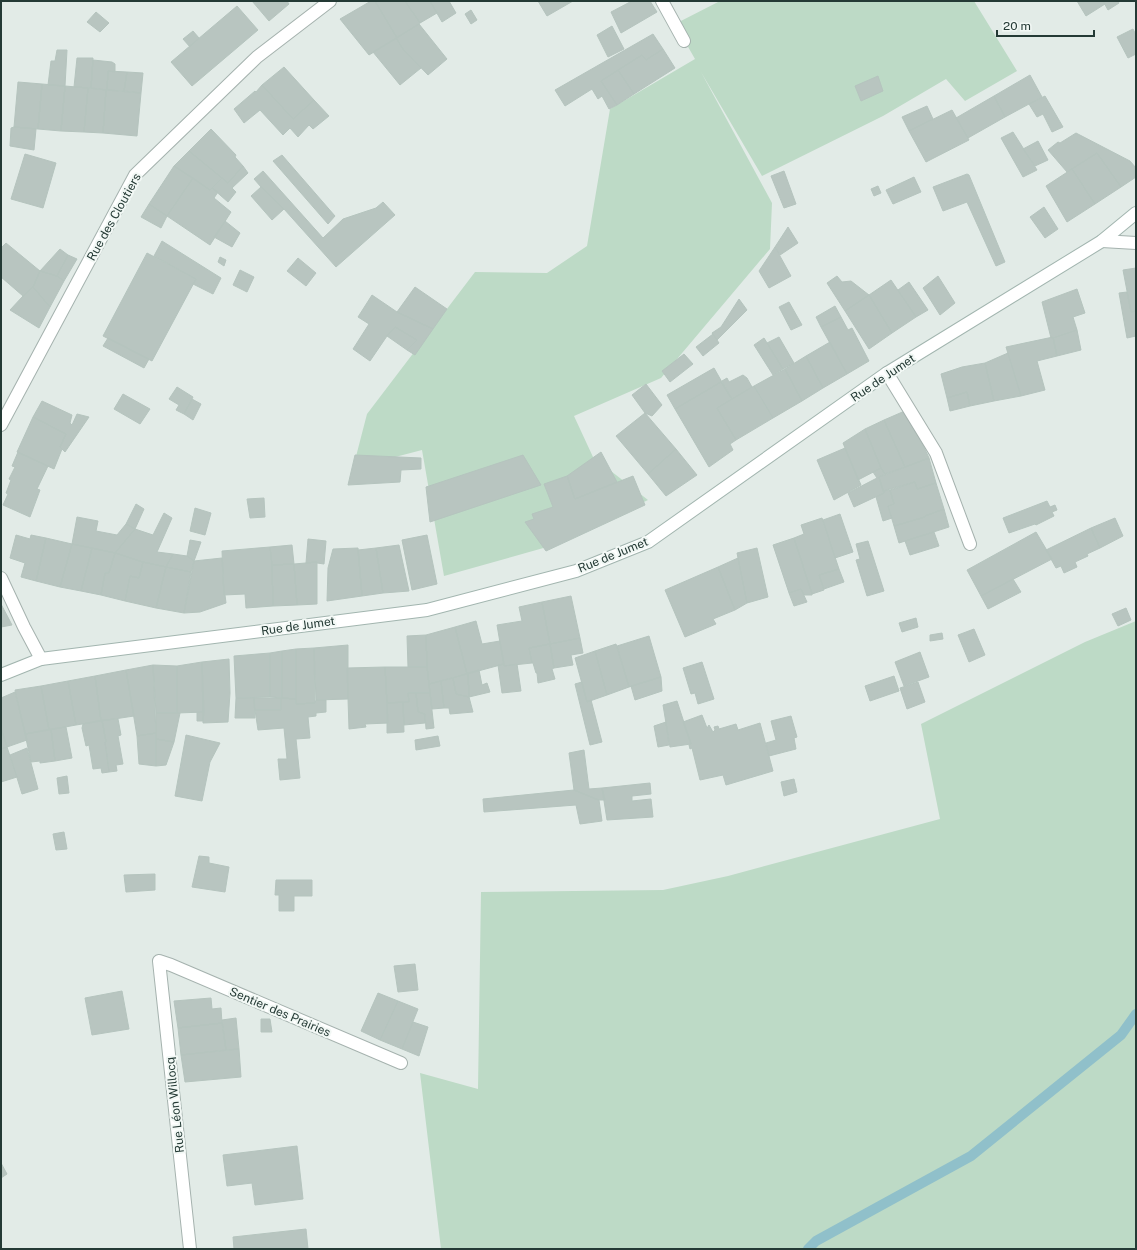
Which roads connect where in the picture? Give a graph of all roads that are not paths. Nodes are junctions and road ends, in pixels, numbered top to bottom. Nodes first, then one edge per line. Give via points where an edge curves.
1 (330, 1) edge
2 (662, 1) edge
3 (684, 41) dead end
4 (1136, 213) edge
5 (1102, 241) junction
6 (1136, 243) edge
7 (887, 373) junction
8 (1, 425) edge
9 (970, 544) dead end
10 (1, 578) edge
11 (41, 659) junction
12 (1, 675) edge
13 (159, 961) joint
14 (401, 1063) dead end
15 (190, 1249) edge

1 - 8 street, Rue des Cloutiers via 257,57 135,175
2 - 3 street
4 - 5 street, Rue de Jumet
5 - 6 street
5 - 7 street, Rue de Jumet
7 - 9 street via 936,453
7 - 11 street, Rue de Jumet via 648,542 576,571 427,610
10 - 11 street
11 - 12 street, Rue de Jumet
13 - 14 street, Sentier des Prairies
13 - 15 street, Rue Léon Willocq

